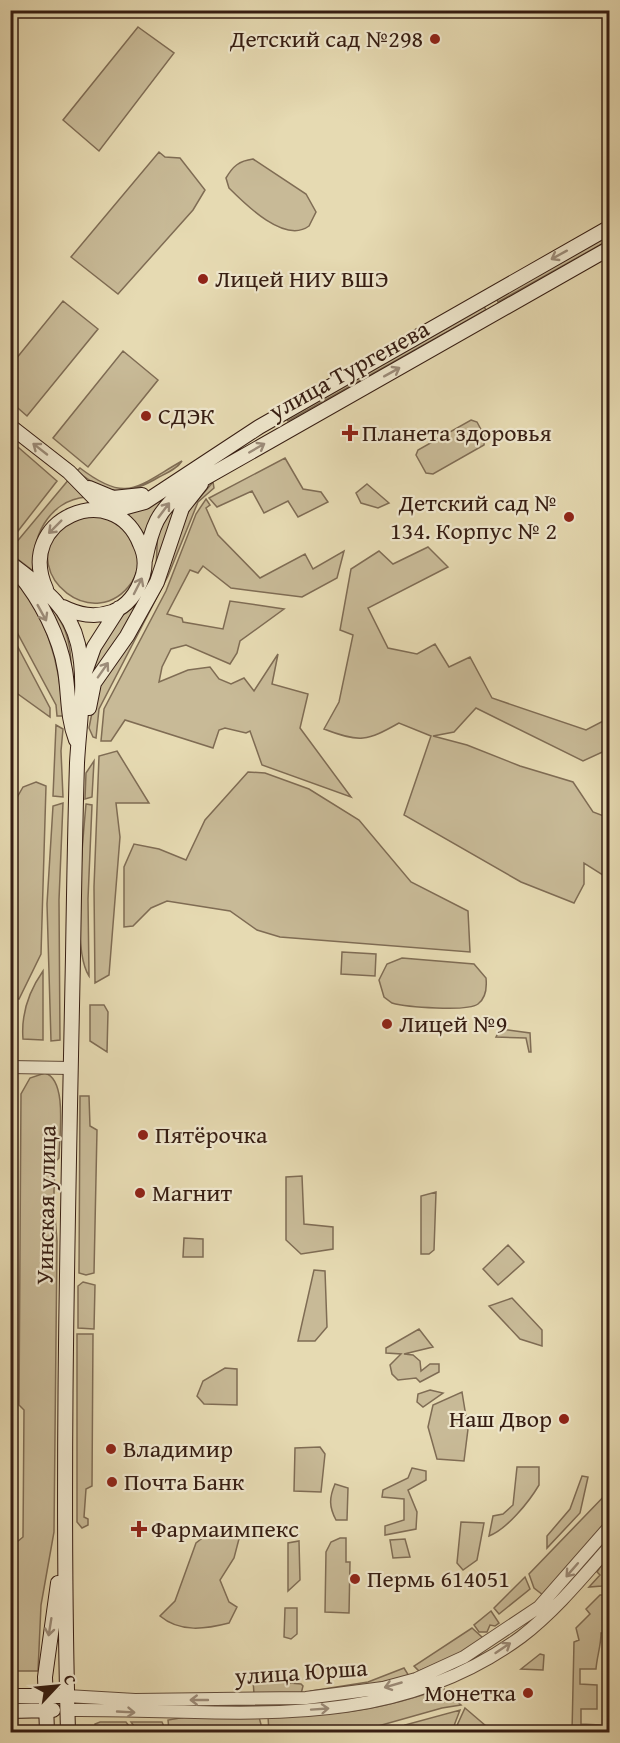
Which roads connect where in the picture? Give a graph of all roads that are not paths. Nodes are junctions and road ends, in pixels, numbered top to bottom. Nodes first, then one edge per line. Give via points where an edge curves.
1 (609, 227) edge
2 (609, 248) edge
3 (488, 295) junction
4 (497, 312) junction
5 (273, 419) junction
6 (10, 426) edge
7 (281, 434) junction
8 (69, 472) junction
9 (206, 477) junction
10 (166, 487) junction
11 (108, 512) junction
12 (145, 560) junction
13 (10, 563) edge
14 (47, 591) junction
15 (61, 606) junction
16 (120, 607) junction
17 (83, 677) junction
18 (78, 744) junction
19 (10, 1066) edge
20 (70, 1068) junction
21 (609, 1526) edge
22 (609, 1546) edge
23 (63, 1549) junction
24 (45, 1695) junction
25 (10, 1696) edge
26 (67, 1696) junction
27 (46, 1710) junction
28 (67, 1710) junction
29 (10, 1712) edge
30 (47, 1732) edge
31 (68, 1732) edge

1 -> 3 main road, улица Тургенева
2 - 4 main road, улица Тургенева
3 - 4 main road
3 - 5 main road, улица Тургенева
7 -> 4 main road, улица Тургенева
5 - 7 main road
5 - 10 main road, улица Тургенева
8 -> 6 main road
9 -> 7 main road, улица Тургенева
8 - 10 main road via 95,492 113,498 142,496
8 - 11 main road
12 -> 9 main road, улица Тургенева via 152,528 162,510
18 -> 9 main road via 87,726 94,684 146,603 182,508
10 - 11 main road, улица Тургенева via 145,502
11 - 12 main road via 137,535
11 -> 14 main road via 86,510 71,514 48,533 39,561
16 -> 12 main road via 139,587
13 - 14 main road
13 -> 18 main road via 56,639 65,672 70,724
14 - 15 main road
15 - 16 main road via 77,614 95,616
15 - 17 main road via 72,624
16 - 17 main road via 94,647
17 - 18 main road, Уинская улица
18 - 20 main road, Уинская улица
19 - 20 street
20 - 23 main road, Уинская улица
21 -> 26 street, улица Юрша via 539,1607 464,1658 416,1678 372,1690 306,1698 135,1700
28 -> 22 street, улица Юрша via 320,1710 422,1690 475,1666 520,1637 565,1597
23 -> 24 main road via 49,1637
23 - 26 main road, Уинская улица
24 - 25 main road, улица Юрша
24 - 26 main road, улица Юрша
24 - 27 main road
26 - 28 main road, Уинская улица
27 - 28 main road, улица Юрша
27 - 29 main road, улица Юрша
27 - 30 main road
28 - 31 main road, Уинская улица

